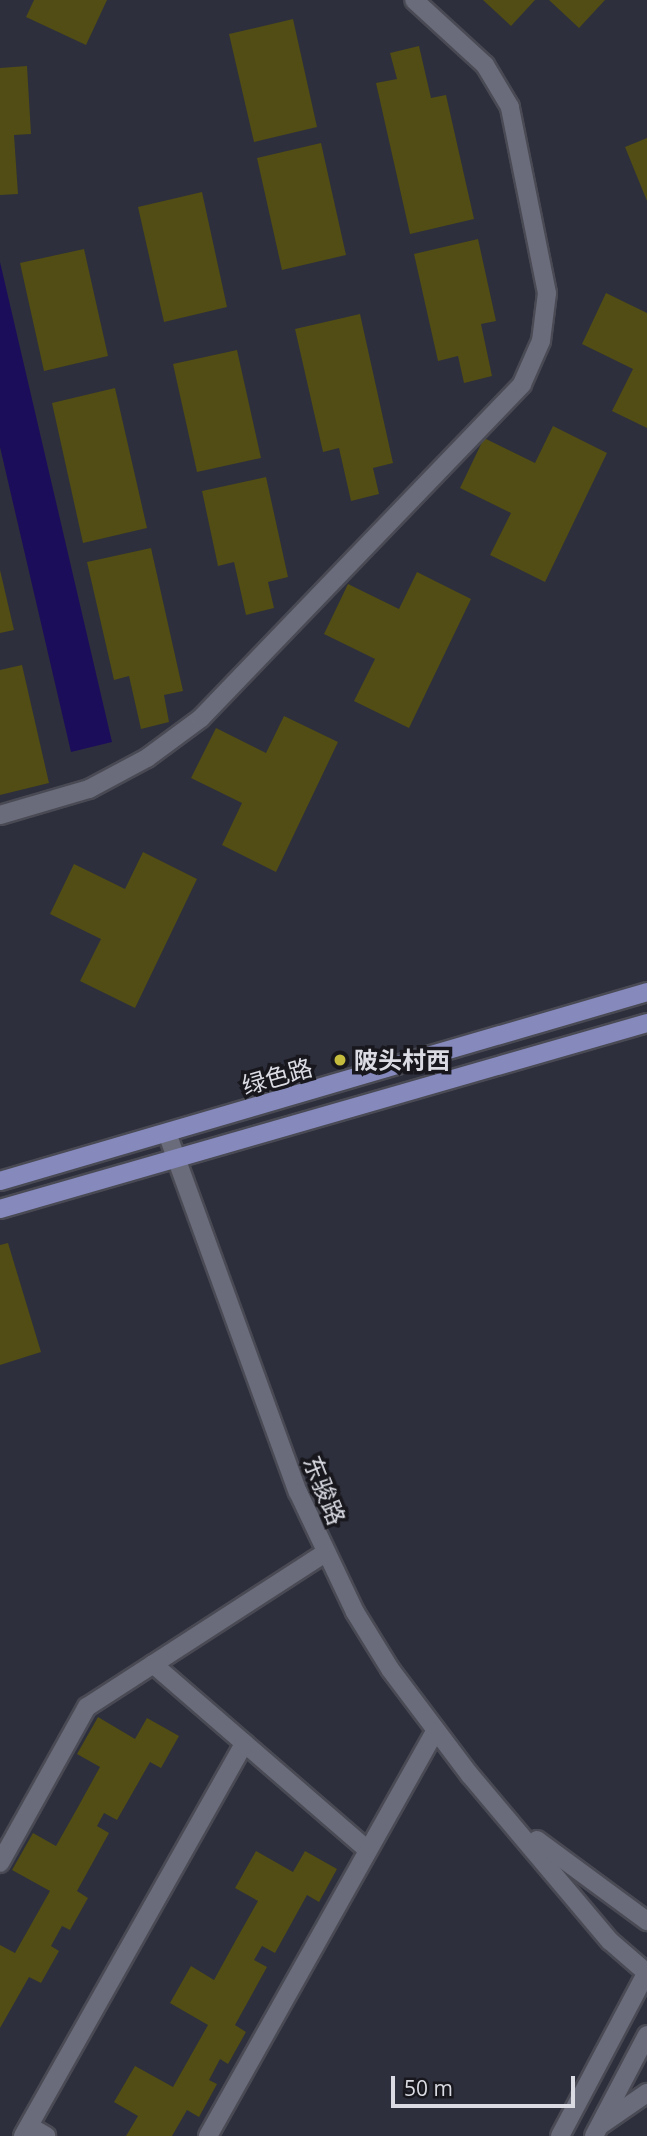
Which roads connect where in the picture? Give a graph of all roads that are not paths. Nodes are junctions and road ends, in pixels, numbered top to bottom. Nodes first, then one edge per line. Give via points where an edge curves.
1 (414, 0) edge
2 (0, 816) edge
3 (647, 992) edge
4 (647, 1023) edge
5 (167, 1133) junction
6 (177, 1160) junction
7 (0, 1181) edge
8 (0, 1209) edge
9 (325, 1553) junction
10 (153, 1664) junction
11 (435, 1731) junction
12 (244, 1743) junction
13 (514, 1823) junction
14 (368, 1850) junction
15 (0, 1863) edge
16 (647, 1921) edge
17 (647, 1973) edge
18 (647, 2035) edge
19 (647, 2093) edge
20 (26, 2131) edge
21 (596, 2131) edge
22 (46, 2136) edge
23 (208, 2136) edge
24 (560, 2136) edge

1 - 2 street via 485,65 510,107 547,293 541,341 522,384 201,718 147,758 89,789
3 - 5 main road, 绿色路
4 - 6 main road
5 - 6 street, 东骏路
5 - 7 main road, 绿色路
6 - 8 main road
6 - 9 street, 东骏路 via 298,1492
9 - 10 street
9 - 11 street, 东骏路 via 383,1657
10 - 12 street
10 - 15 street via 88,1707
11 - 13 street, 东骏路
11 - 14 street
12 - 14 street
12 - 20 street
13 - 16 street, 东骏路
13 - 17 street, 东骏路 via 610,1941
14 - 23 street
17 - 24 street
18 - 21 street
19 - 21 street
20 - 22 street

